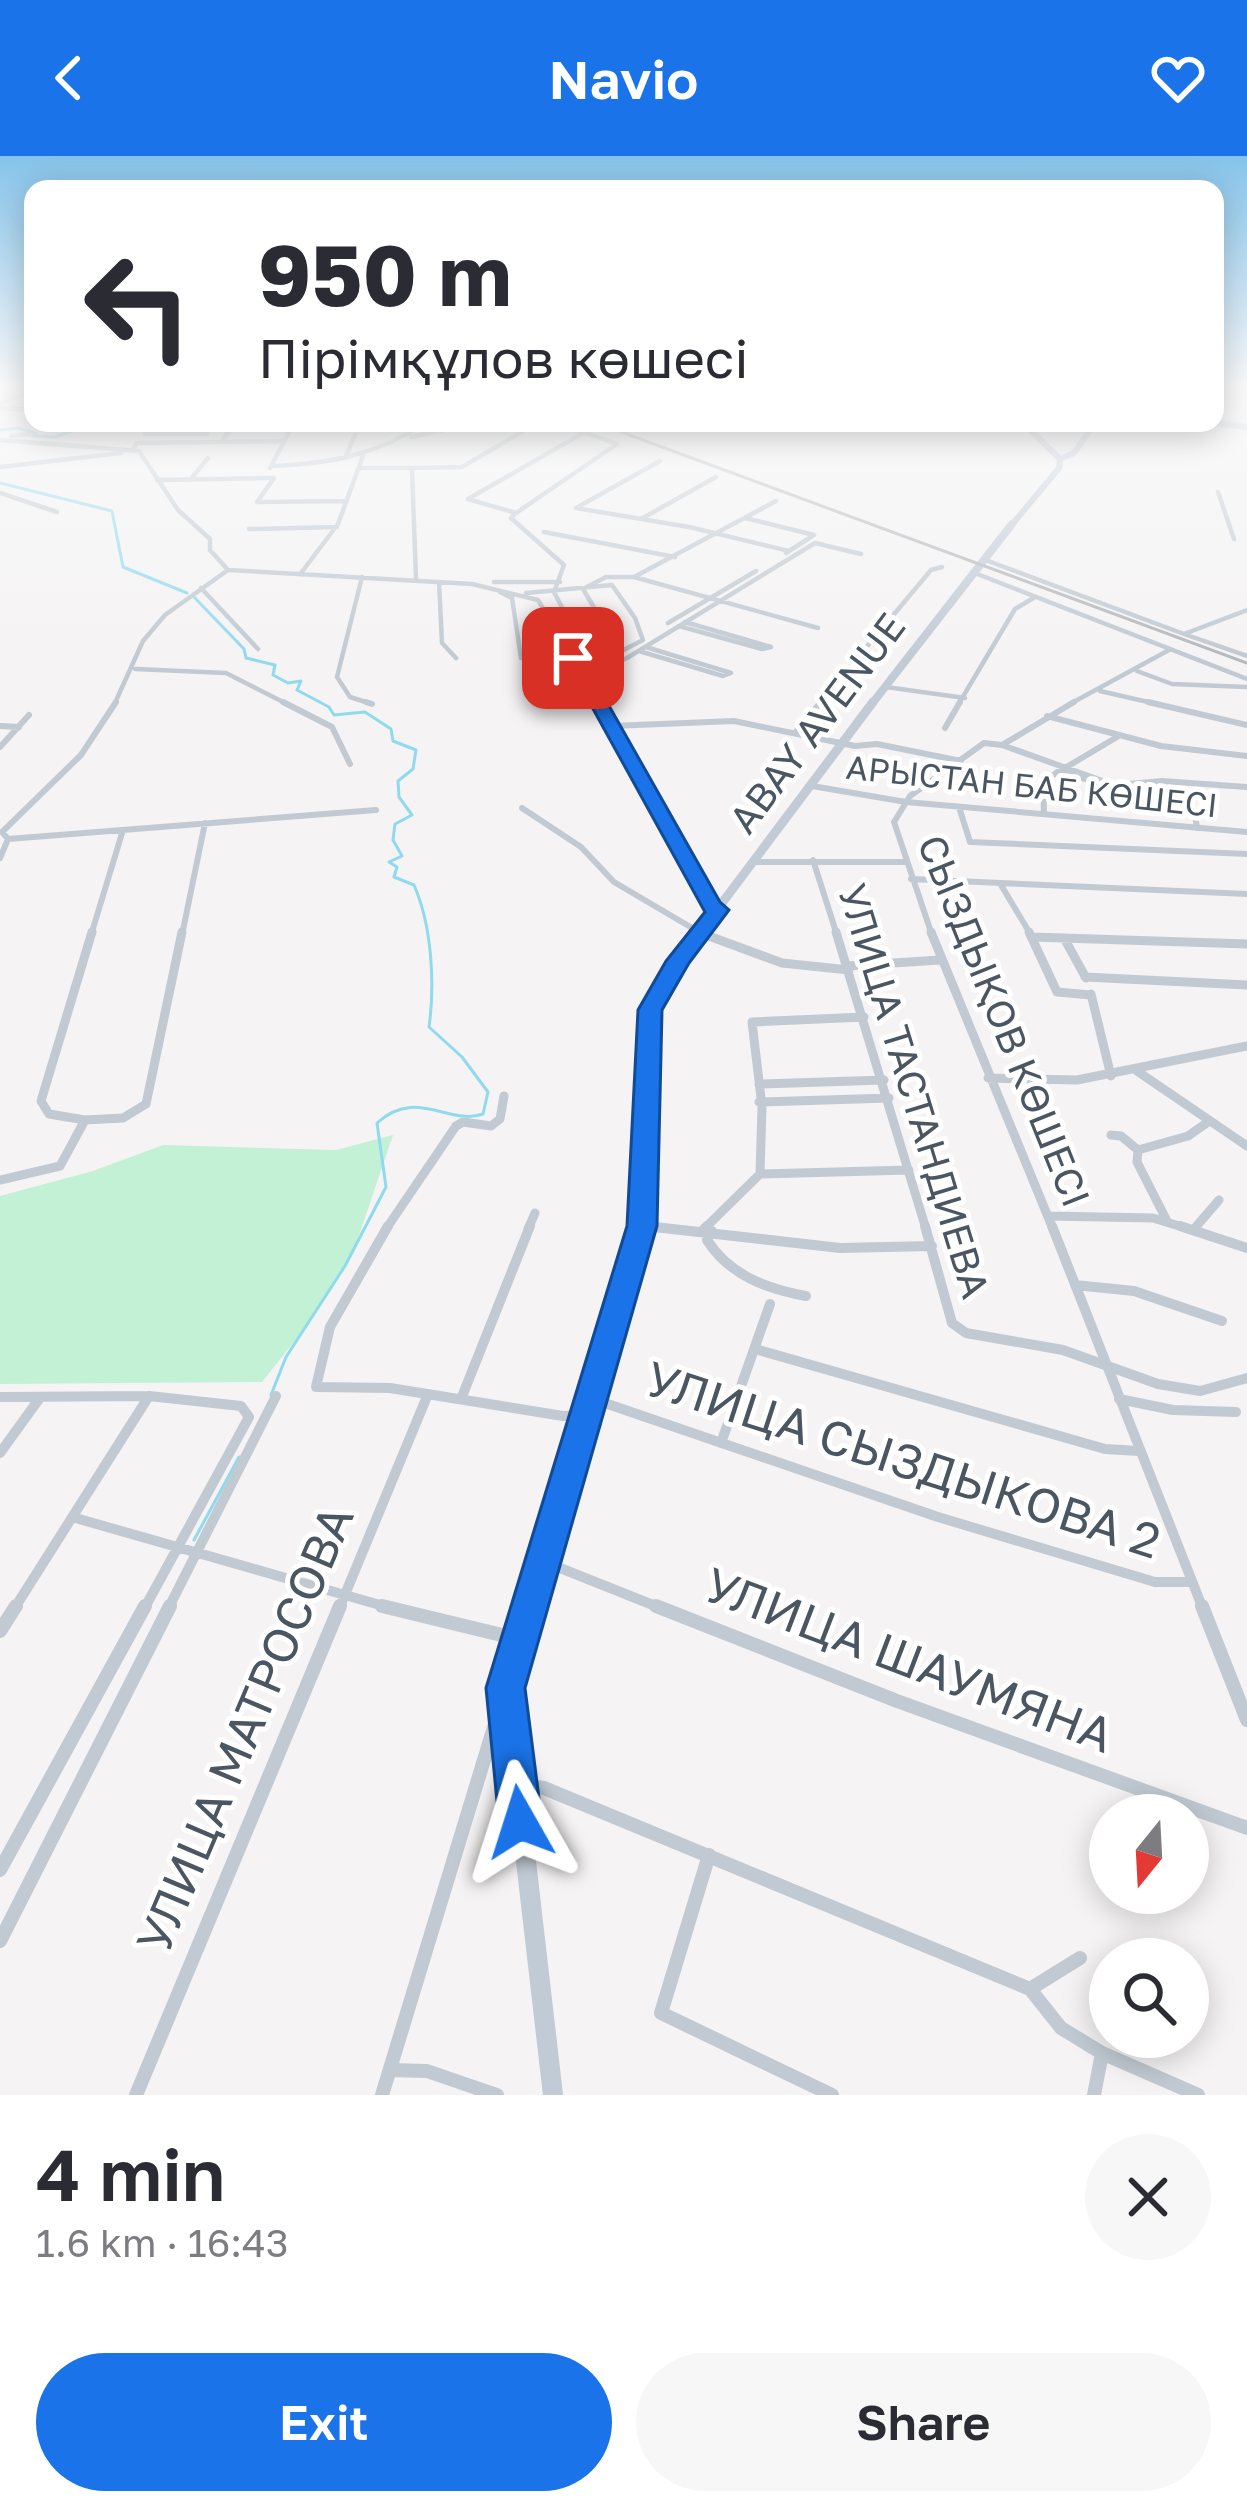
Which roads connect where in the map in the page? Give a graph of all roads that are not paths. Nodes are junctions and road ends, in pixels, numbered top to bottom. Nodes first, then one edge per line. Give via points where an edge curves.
1 (155, 477) edge
2 (192, 477) edge
3 (356, 477) edge
4 (413, 477) edge
5 (506, 477) edge
6 (567, 477) edge
7 (631, 477) edge
8 (716, 477) dead end
9 (1051, 477) edge
10 (265, 478) joint
11 (157, 480) junction
12 (190, 480) junction
13 (1218, 492) dead end
14 (0, 494) edge
15 (347, 501) junction
16 (776, 501) dead end
17 (57, 512) dead end
18 (516, 513) junction
19 (746, 518) junction
20 (641, 519) junction
21 (337, 527) junction
22 (249, 529) dead end
23 (544, 532) dead end
24 (716, 534) junction
25 (1234, 539) dead end
26 (789, 551) junction
27 (861, 554) dead end
28 (675, 557) junction
29 (983, 559) junction
30 (942, 567) dead end
31 (228, 570) junction
32 (972, 572) junction
33 (301, 573) junction
34 (362, 577) junction
35 (634, 577) junction
36 (416, 579) junction
37 (439, 582) junction
38 (560, 582) junction
39 (483, 586) junction
40 (201, 588) junction
41 (583, 589) junction
42 (554, 592) junction
43 (525, 593) junction
44 (1034, 597) junction
45 (709, 599) junction
46 (718, 602) junction
47 (1247, 610) edge
48 (668, 623) dead end
49 (681, 624) junction
50 (818, 628) dead end
51 (608, 631) dead end
52 (1184, 634) junction
53 (258, 649) dead end
54 (642, 649) junction
55 (1169, 650) junction
56 (1247, 656) edge
57 (456, 658) dead end
58 (575, 660) junction
59 (590, 661) junction
60 (135, 669) junction
61 (1137, 670) junction
62 (585, 675) junction
63 (1247, 683) edge
64 (886, 687) junction
65 (1099, 691) junction
66 (964, 698) junction
67 (372, 704) dead end
68 (29, 715) dead end
69 (1047, 716) junction
70 (1247, 725) edge
71 (0, 726) edge
72 (612, 726) junction
73 (19, 727) junction
74 (945, 728) dead end
75 (796, 733) junction
76 (1117, 737) junction
77 (844, 744) junction
78 (1002, 745) junction
79 (0, 747) edge
80 (1247, 756) edge
81 (961, 761) junction
82 (350, 764) dead end
83 (1058, 771) junction
84 (812, 786) junction
85 (1247, 787) edge
86 (906, 802) junction
87 (959, 807) junction
88 (522, 808) dead end
89 (376, 810) dead end
90 (1185, 811) dead end
91 (1043, 812) junction
92 (205, 823) junction
93 (1197, 828) junction
94 (123, 830) junction
95 (1247, 832) edge
96 (4, 834) edge
97 (1247, 854) edge
98 (0, 858) edge
99 (813, 860) junction
100 (754, 862) junction
101 (906, 862) junction
102 (911, 879) junction
103 (1000, 885) junction
104 (1247, 894) edge
105 (718, 910) junction
106 (700, 931) junction
107 (1032, 937) junction
108 (1064, 938) junction
109 (1247, 944) edge
110 (940, 960) junction
111 (848, 968) junction
112 (1085, 976) junction
113 (1247, 985) edge
114 (1091, 994) junction
115 (864, 1017) junction
116 (1247, 1046) edge
117 (1137, 1071) junction
118 (1111, 1076) junction
119 (988, 1078) junction
120 (884, 1080) junction
121 (759, 1084) junction
122 (504, 1096) dead end
123 (889, 1098) junction
124 (759, 1102) junction
125 (85, 1120) junction
126 (1208, 1122) junction
127 (1111, 1135) dead end
128 (1247, 1146) edge
129 (1138, 1150) junction
130 (909, 1170) junction
131 (760, 1174) junction
132 (0, 1180) edge
133 (1219, 1200) dead end
134 (535, 1213) dead end
135 (1048, 1216) junction
136 (1167, 1221) junction
137 (642, 1226) junction
138 (1194, 1229) junction
139 (708, 1230) junction
140 (932, 1246) junction
141 (1247, 1248) edge
142 (1075, 1285) junction
143 (806, 1296) dead end
144 (770, 1304) dead end
145 (1222, 1321) dead end
146 (755, 1349) junction
147 (1105, 1364) junction
148 (1247, 1378) edge
149 (428, 1394) junction
150 (149, 1396) junction
151 (276, 1396) dead end
152 (0, 1397) edge
153 (39, 1399) junction
154 (461, 1399) junction
155 (593, 1399) junction
156 (1119, 1400) junction
157 (1236, 1412) dead end
158 (587, 1415) junction
159 (721, 1443) junction
160 (1139, 1450) junction
161 (0, 1453) edge
162 (72, 1517) junction
163 (175, 1550) junction
164 (194, 1554) junction
165 (545, 1562) junction
166 (1192, 1582) junction
167 (342, 1596) junction
168 (0, 1631) edge
169 (518, 1639) junction
170 (506, 1688) junction
171 (1247, 1720) edge
172 (516, 1784) junction
173 (1247, 1828) edge
174 (709, 1855) junction
175 (0, 1870) edge
176 (0, 1941) edge
177 (1080, 1958) dead end
178 (1030, 1989) junction
179 (1089, 2046) edge
180 (1101, 2058) edge
181 (1111, 2058) edge
182 (390, 2070) junction
183 (136, 2095) edge
184 (382, 2095) edge
185 (497, 2095) edge
186 (554, 2095) edge
187 (832, 2095) edge
188 (1094, 2095) edge
189 (1198, 2095) edge

1 - 11 street
2 - 12 street
3 - 15 street
4 - 36 street
5 - 18 street via 468,499
6 - 18 street
7 - 20 street via 576,508
8 - 20 street
9 - 29 street, ABAY AVENUE
10 - 12 street
10 - 15 street via 274,478 257,502
11 - 12 street
11 - 31 street
13 - 25 street
14 - 17 street
15 - 21 street
16 - 19 street
18 - 38 street via 511,518 565,565
19 - 24 street
19 - 26 street via 814,535
20 - 24 street
21 - 22 street
21 - 33 street
23 - 28 street
24 - 26 street
24 - 28 street
26 - 45 street
27 - 46 street via 815,543
28 - 35 street
29 - 32 street, ABAY AVENUE
29 - 52 street
30 - 75 street via 931,570
31 - 33 street
31 - 40 street
32 - 44 street
32 - 64 street, ABAY AVENUE
33 - 34 street
34 - 36 street
34 - 67 street via 338,677 350,697
35 - 41 street via 606,577
35 - 45 street
36 - 37 street
37 - 39 street
37 - 57 street via 442,643
38 - 39 street
38 - 42 street
39 - 43 street
39 - 58 street via 512,598 521,658
40 - 53 street
40 - 60 street via 143,641
41 - 42 street
41 - 51 street
41 - 59 street via 612,585 642,629 643,640
42 - 43 street
42 - 59 street
43 - 58 street via 548,610
44 - 55 street
44 - 66 street via 1016,610
45 - 46 street
45 - 48 street
46 - 49 street
46 - 50 street
47 - 52 street
49 - 49 street via 771,646 762,649
49 - 54 street
52 - 56 street
54 - 54 street via 731,673 723,676
54 - 62 street
55 - 61 street, СЫЗДЫҚОВ КӨШЕСІ
55 - 63 street
58 - 59 street
58 - 62 street
60 - 82 street via 231,675 332,727
60 - 96 street via 77,760
61 - 63 street via 1176,684
61 - 65 street, СЫЗДЫҚОВ КӨШЕСІ
62 - 72 street
64 - 66 street
64 - 77 street, ABAY AVENUE
65 - 69 street, СЫЗДЫҚОВ КӨШЕСІ
65 - 70 street
66 - 74 street
68 - 73 street
69 - 76 street
69 - 78 street, СЫЗДЫҚОВ КӨШЕСІ
71 - 73 street
72 - 75 street via 734,721
72 - 105 street
73 - 79 street
75 - 77 street
76 - 80 street
76 - 83 street
77 - 81 street
77 - 84 street, ABAY AVENUE
78 - 81 street, СЫЗДЫҚОВ КӨШЕСІ via 984,743
78 - 83 street
81 - 86 street, СЫЗДЫҚОВ КӨШЕСІ
83 - 85 street via 1115,790 1162,781
83 - 91 street via 1043,782
84 - 86 street, АРЫСТАН БАБ КӨШЕСІ
84 - 100 street, ABAY AVENUE
86 - 87 street, АРЫСТАН БАБ КӨШЕСІ
86 - 101 street, СЫЗДЫҚОВ КӨШЕСІ via 894,822
87 - 91 street, АРЫСТАН БАБ КӨШЕСІ
87 - 97 street via 970,842
88 - 106 street via 614,882
89 - 92 street
90 - 93 street
91 - 93 street, АРЫСТАН БАБ КӨШЕСІ
92 - 94 street
92 - 125 street via 146,1104 124,1118
93 - 95 street, АРЫСТАН БАБ КӨШЕСІ
94 - 96 street
94 - 125 street via 41,1101 49,1114
96 - 98 street
99 - 100 street
99 - 101 street
99 - 111 street, УЛИЦА ТАСТАНДИЕВА
100 - 105 street, ABAY AVENUE
101 - 102 street, СЫЗДЫҚОВ КӨШЕСІ
102 - 103 street
102 - 110 street, СЫЗДЫҚОВ КӨШЕСІ
103 - 104 street
103 - 107 street
105 - 106 street, ABAY AVENUE
106 - 111 street via 782,963
106 - 137 street, ABAY AVENUE via 650,1010
107 - 108 street
107 - 114 street via 1057,992
108 - 109 street
108 - 112 street
110 - 111 street
110 - 119 street, СЫЗДЫҚОВ КӨШЕСІ
111 - 115 street, УЛИЦА ТАСТАНДИЕВА
112 - 113 street
112 - 114 street
114 - 118 street
115 - 120 street, УЛИЦА ТАСТАНДИЕВА
115 - 121 street via 752,1022
116 - 117 street
117 - 118 street
117 - 126 street
118 - 119 street
119 - 135 street, СЫЗДЫҚОВ КӨШЕСІ
120 - 121 street
120 - 123 street, УЛИЦА ТАСТАНДИЕВА
121 - 124 street
122 - 149 street via 491,1126 455,1126 343,1297 315,1378 316,1387
123 - 124 street
123 - 130 street, УЛИЦА ТАСТАНДИЕВА
124 - 131 street
125 - 132 street via 60,1166
126 - 128 street
126 - 129 street
127 - 129 street
129 - 136 street
130 - 131 street
130 - 140 street, УЛИЦА ТАСТАНДИЕВА
131 - 139 street
133 - 138 street
134 - 154 street
135 - 136 street
135 - 142 street, СЫЗДЫҚОВ КӨШЕСІ
136 - 138 street
137 - 139 street
137 - 155 street, ABAY AVENUE
138 - 141 street
139 - 140 street via 840,1248
139 - 143 street via 714,1253 782,1293
140 - 147 street, УЛИЦА ТАСТАНДИЕВА via 952,1324
142 - 145 street via 1134,1291
142 - 147 street, СЫЗДЫҚОВ КӨШЕСІ
144 - 146 street
146 - 159 street
146 - 160 street via 1105,1449
147 - 148 street via 1200,1391
147 - 156 street, СЫЗДЫҚОВ КӨШЕСІ
149 - 154 street
149 - 167 street, УЛИЦА МАТРОСОВА
150 - 153 street
150 - 162 street
150 - 163 street via 248,1410
151 - 164 street
152 - 153 street
153 - 161 street
154 - 158 street
155 - 158 street, ABAY AVENUE
155 - 159 street, УЛИЦА СЫЗДЫКОВА 2
156 - 157 street
156 - 160 street, СЫЗДЫҚОВ КӨШЕСІ
158 - 165 street, ABAY AVENUE
159 - 166 street, УЛИЦА СЫЗДЫКОВА 2 via 1156,1582
160 - 166 street, СЫЗДЫҚОВ КӨШЕСІ
162 - 163 street
162 - 168 street
163 - 164 street
163 - 175 street
164 - 167 street
164 - 176 street
165 - 169 street, ABAY AVENUE
165 - 173 street, УЛИЦА ШАУМЯНА
166 - 171 street, СЫЗДЫҚОВ КӨШЕСІ
167 - 169 street
167 - 183 street, УЛИЦА МАТРОСОВА
169 - 170 street, ABAY AVENUE
170 - 172 street, ABAY AVENUE
170 - 182 street
172 - 174 street
172 - 186 street, ABAY AVENUE
174 - 178 street
174 - 187 street via 661,2013
177 - 178 street
178 - 179 street via 1061,2028
180 - 188 street
181 - 189 street
182 - 184 street
182 - 185 street via 427,2071

